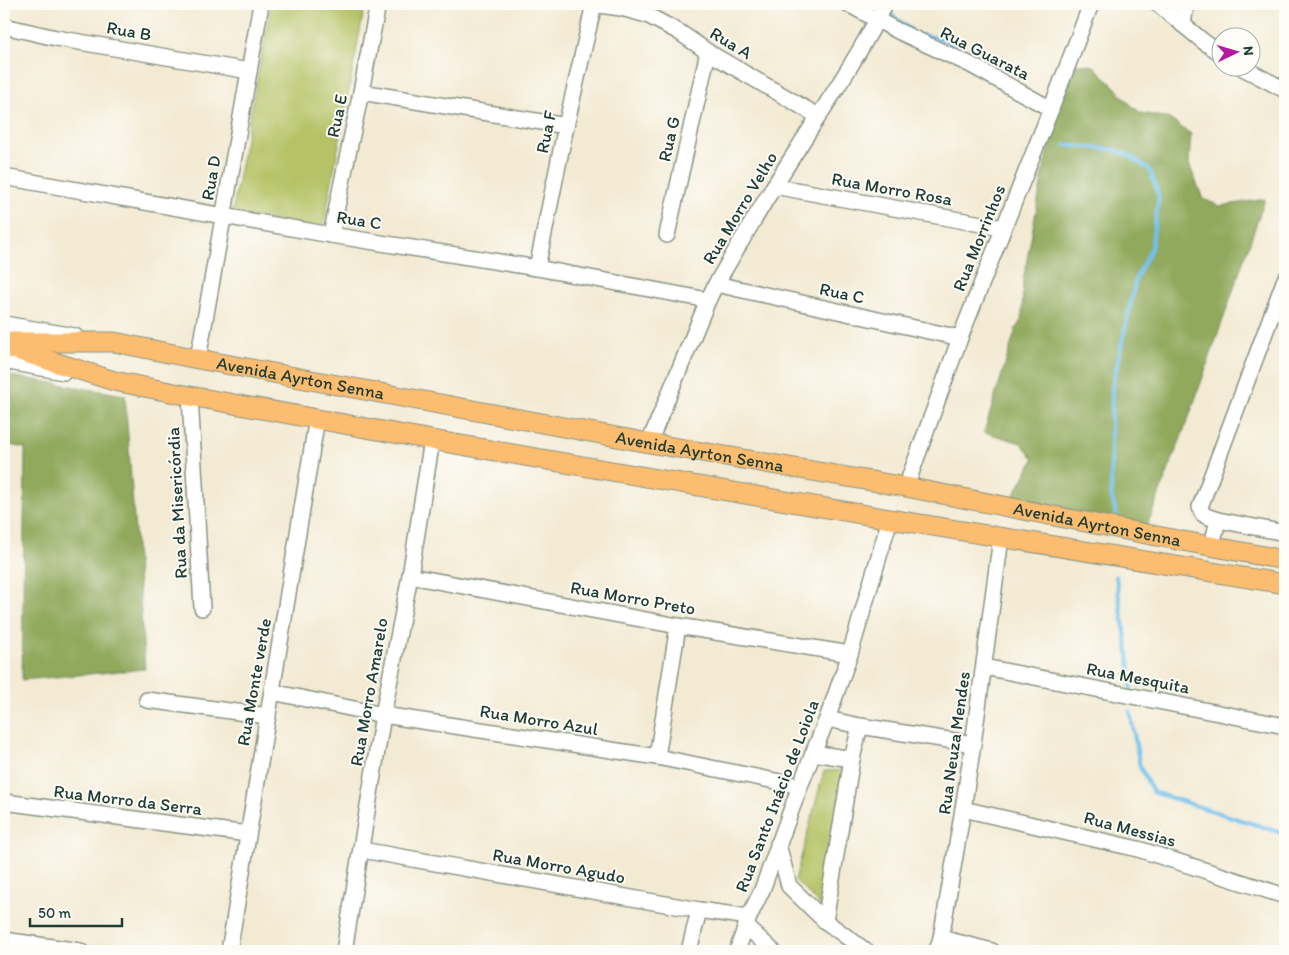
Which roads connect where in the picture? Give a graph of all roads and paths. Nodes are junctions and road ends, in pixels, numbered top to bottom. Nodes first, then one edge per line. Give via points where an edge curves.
1 (261, 4) edge
2 (378, 4) edge
3 (593, 4) edge
4 (848, 4) edge
5 (885, 4) edge
6 (1091, 4) edge
7 (1158, 4) edge
8 (1186, 4) edge
9 (877, 19) junction
10 (1183, 25) junction
11 (4, 26) edge
12 (1212, 47) edge
13 (708, 52) junction
14 (249, 72) junction
15 (1261, 78) edge
16 (1285, 90) edge
17 (361, 92) junction
18 (1051, 109) junction
19 (818, 116) junction
20 (566, 126) junction
21 (4, 176) edge
22 (774, 186) junction
23 (223, 215) junction
24 (1003, 228) junction
25 (667, 234) dead end
26 (331, 235) junction
27 (537, 268) junction
28 (1285, 278) edge
29 (716, 284) junction
30 (708, 300) junction
31 (4, 324) edge
32 (960, 338) junction
33 (4, 342) edge
34 (114, 342) junction
35 (4, 346) edge
36 (198, 359) junction
37 (4, 361) edge
38 (114, 381) junction
39 (190, 396) junction
40 (317, 418) junction
41 (432, 440) junction
42 (648, 443) junction
43 (906, 487) junction
44 (890, 519) junction
45 (1218, 520) junction
46 (1285, 533) edge
47 (1000, 538) junction
48 (1212, 545) junction
49 (1285, 560) edge
50 (410, 576) junction
51 (1285, 584) edge
52 (202, 608) dead end
53 (678, 626) junction
54 (850, 654) junction
55 (984, 667) junction
56 (272, 692) junction
57 (147, 700) dead end
58 (383, 715) junction
59 (268, 716) junction
60 (827, 720) junction
61 (860, 726) junction
62 (1285, 726) edge
63 (973, 744) junction
64 (813, 753) junction
65 (657, 757) junction
66 (852, 759) junction
67 (800, 786) junction
68 (4, 802) edge
69 (963, 809) junction
70 (248, 834) junction
71 (778, 844) junction
72 (362, 850) junction
73 (789, 886) junction
74 (762, 890) junction
75 (1285, 896) edge
76 (698, 910) junction
77 (825, 921) junction
78 (748, 922) junction
79 (4, 940) edge
80 (939, 945) edge
81 (80, 951) edge
82 (229, 951) edge
83 (344, 951) edge
84 (690, 951) edge
85 (738, 951) edge
86 (774, 951) edge
87 (866, 951) edge
88 (992, 951) edge

1 - 14 street, Rua D
2 - 17 street, Rua E
3 - 13 street, Rua A via 647,15
3 - 20 street, Rua F
4 - 9 street, Rua Guarata
5 - 9 street, Rua Morro Velho
6 - 18 street, Rua Morrinhos
7 - 10 street
8 - 10 street
9 - 18 street, Rua Guarata via 972,65
9 - 19 street, Rua Morro Velho
10 - 12 street
11 - 14 street, Rua B
13 - 19 street, Rua A
13 - 25 street, Rua G
14 - 23 street, Rua D
15 - 16 street
17 - 20 street
17 - 26 street, Rua E
18 - 24 street, Rua Morrinhos
19 - 22 street, Rua Morro Velho
20 - 27 street, Rua F
21 - 23 street, Rua C
22 - 24 street, Rua Morro Rosa
22 - 29 street, Rua Morro Velho
23 - 26 street, Rua C
23 - 36 street, Rua D
24 - 32 street, Rua Morrinhos
26 - 27 street, Rua C
27 - 30 street, Rua C
28 - 45 street via 1200,507 1206,516
29 - 30 street, Rua Morro Velho
29 - 32 street, Rua C
30 - 42 street, Rua Morro Velho
31 - 34 street, Avenida Ayrton Senna
32 - 43 street, Rua Morrinhos
33 - 34 main road, Avenida Ayrton Senna
34 - 36 main road, Avenida Ayrton Senna
35 - 38 main road, Avenida Ayrton Senna
36 - 42 main road, Avenida Ayrton Senna
37 - 38 street, Avenida Ayrton Senna
38 - 39 main road, Avenida Ayrton Senna
39 - 40 main road, Avenida Ayrton Senna
39 - 52 street, Rua da Misericórdia
40 - 41 main road, Avenida Ayrton Senna
40 - 56 street, Rua Monte verde
41 - 44 main road, Avenida Ayrton Senna
41 - 50 street, Rua Morro Amarelo
42 - 43 main road, Avenida Ayrton Senna
43 - 48 main road, Avenida Ayrton Senna
44 - 47 main road, Avenida Ayrton Senna
44 - 54 street, Rua Santo Inácio de Loiola
45 - 46 street
45 - 48 street
47 - 51 main road, Avenida Ayrton Senna
47 - 55 street, Rua Neuza Mendes
48 - 49 main road, Avenida Ayrton Senna
50 - 53 street, Rua Morro Preto
50 - 58 street, Rua Morro Amarelo
53 - 54 street, Rua Morro Preto
53 - 65 street
54 - 60 street, Rua Santo Inácio de Loiola
55 - 62 street, Rua Mesquita
55 - 63 street, Rua Neuza Mendes
56 - 58 street, Rua Morro Azul
56 - 59 street, Rua Monte verde
57 - 59 street
58 - 65 street, Rua Morro Azul
58 - 72 street, Rua Morro Amarelo
59 - 70 street, Rua Monte verde
60 - 61 street
60 - 64 street, Rua Santo Inácio de Loiola
61 - 63 street
61 - 66 street
63 - 69 street, Rua Neuza Mendes
64 - 66 street
64 - 67 street, Rua Santo Inácio de Loiola
65 - 67 street, Rua Morro Azul
66 - 77 street
67 - 71 street, Rua Santo Inácio de Loiola
68 - 70 street, Rua Morro da Serra
69 - 75 street, Rua Messias via 1138,849
69 - 80 street, Rua Neuza Mendes
70 - 82 street, Rua Monte verde
71 - 73 street
71 - 74 street, Rua Santo Inácio de Loiola
72 - 76 street, Rua Morro Agudo
72 - 83 street, Rua Morro Amarelo
73 - 74 street
73 - 77 street
74 - 78 street, Rua Santo Inácio de Loiola
76 - 78 street, Rua Morro Agudo
76 - 84 street
77 - 87 street
78 - 85 street, Rua Santo Inácio de Loiola
78 - 86 street
79 - 81 street
80 - 88 street

